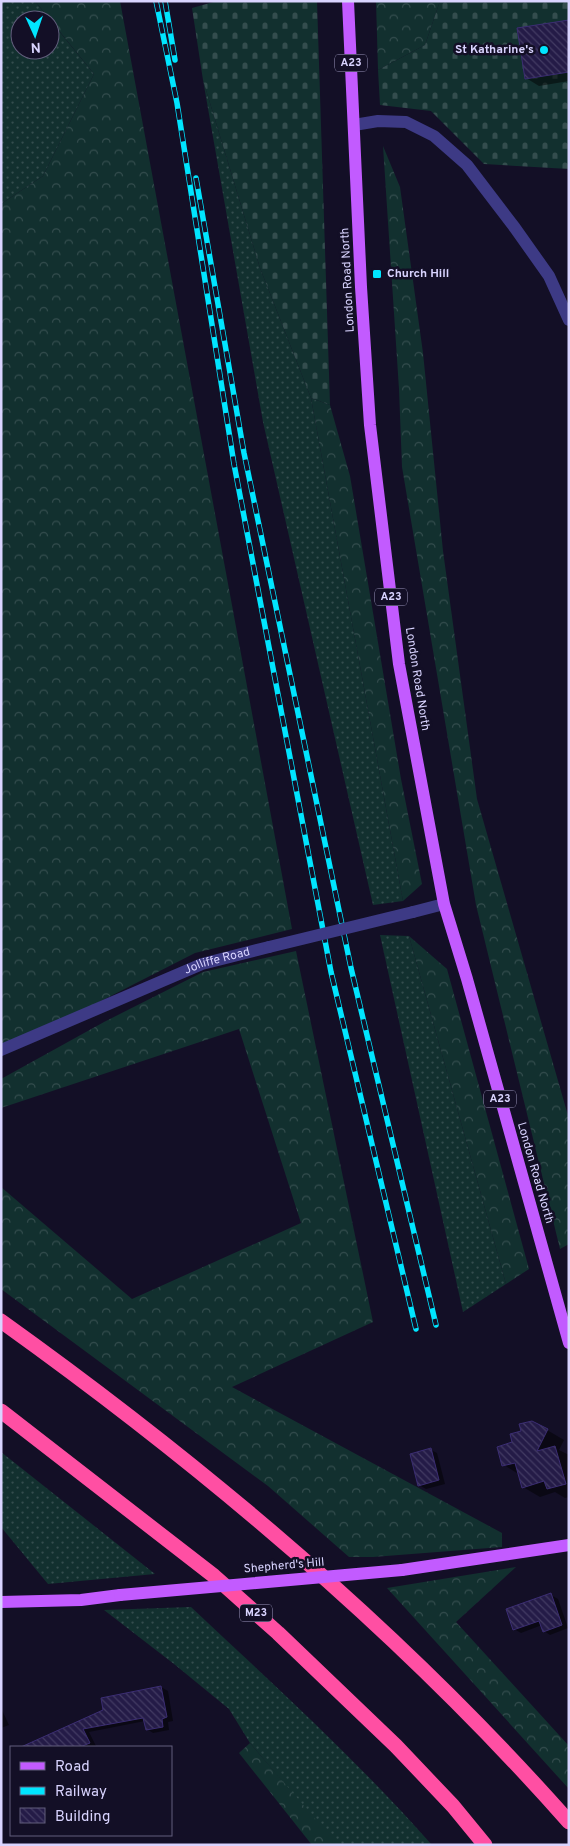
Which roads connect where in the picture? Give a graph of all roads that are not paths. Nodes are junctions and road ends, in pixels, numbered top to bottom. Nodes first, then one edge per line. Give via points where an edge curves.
1 (348, 1) edge
2 (354, 125) junction
3 (569, 320) edge
4 (444, 904) junction
5 (1, 1050) edge
6 (1, 1321) edge
7 (569, 1344) edge
8 (1, 1411) edge
9 (569, 1545) edge
10 (1, 1602) edge
11 (569, 1822) edge
12 (485, 1845) edge

1 - 2 main road, London Road North / A23
2 - 3 street via 378,121 406,122 434,136 468,165 549,276
2 - 4 main road, London Road North / A23 via 370,425 399,664
4 - 5 street, Jolliffe Road, bridge via 202,964
4 - 7 main road, London Road North / A23
6 - 11 highway via 142,1426 304,1560 449,1697
8 - 12 highway, M23 via 214,1576 278,1633 396,1746
9 - 10 main road, Shepherd's Hill, bridge via 402,1570 81,1600

